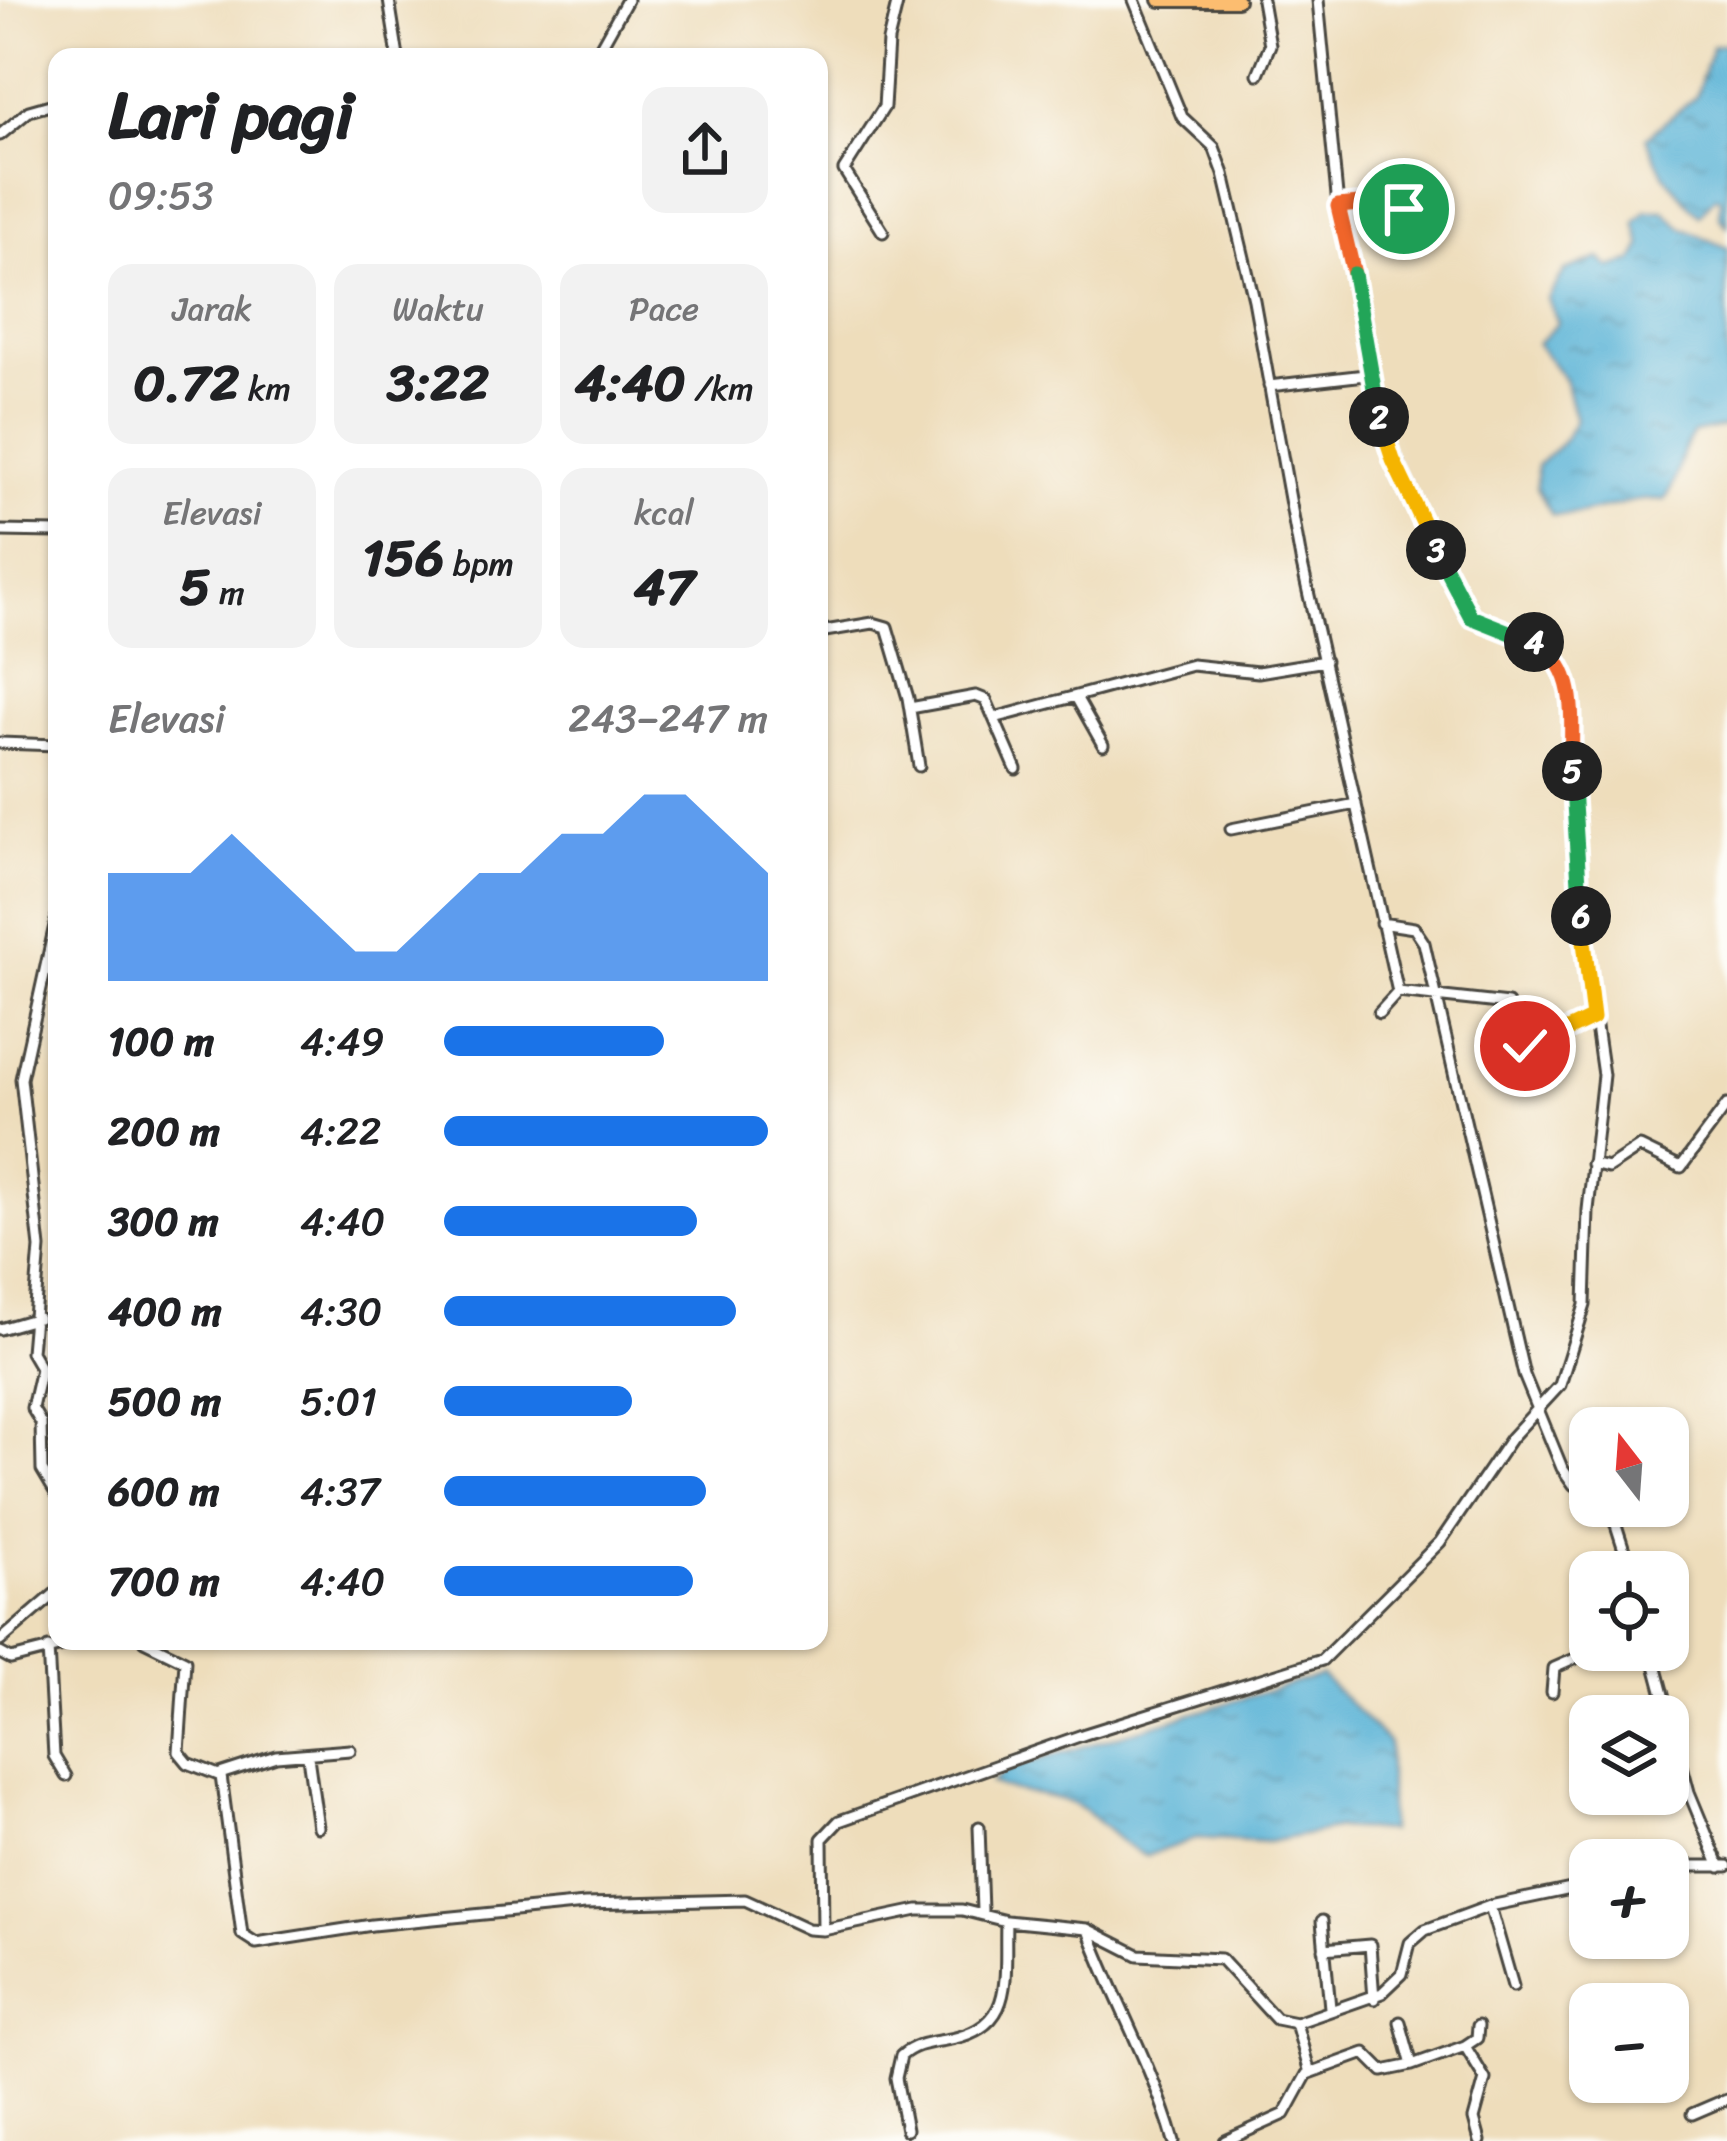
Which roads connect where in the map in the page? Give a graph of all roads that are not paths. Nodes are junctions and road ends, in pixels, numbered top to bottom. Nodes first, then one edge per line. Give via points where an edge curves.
1 (389, 0) edge
2 (627, 0) edge
3 (898, 0) edge
4 (1134, 0) edge
5 (1160, 0) edge
6 (1237, 0) edge
7 (1262, 0) edge
8 (1318, 0) edge
9 (397, 48) edge
10 (600, 48) edge
11 (1258, 74) dead end
12 (48, 106) edge
13 (0, 135) edge
14 (1338, 206) junction
15 (1403, 227) dead end
16 (883, 232) dead end
17 (1374, 374) junction
18 (1269, 386) junction
19 (0, 531) edge
20 (48, 532) edge
21 (828, 630) edge
22 (1325, 661) junction
23 (1076, 697) junction
24 (910, 708) junction
25 (998, 717) junction
26 (0, 743) edge
27 (48, 745) edge
28 (1103, 745) dead end
29 (919, 766) dead end
30 (1016, 769) dead end
31 (1356, 804) junction
32 (1231, 829) dead end
33 (1381, 923) junction
34 (48, 957) edge
35 (1398, 992) junction
36 (1433, 996) junction
37 (1508, 1004) dead end
38 (1379, 1013) dead end
39 (1593, 1018) junction
40 (1499, 1053) dead end
41 (1727, 1105) edge
42 (1592, 1164) junction
43 (38, 1318) junction
44 (0, 1329) edge
45 (1537, 1409) junction
46 (1569, 1478) edge
47 (48, 1480) edge
48 (48, 1600) edge
49 (0, 1641) edge
50 (48, 1648) edge
51 (48, 1650) edge
52 (165, 1650) edge
53 (0, 1653) edge
54 (1569, 1661) edge
55 (1657, 1671) edge
56 (1552, 1693) dead end
57 (350, 1750) dead end
58 (308, 1757) junction
59 (220, 1774) junction
60 (66, 1776) dead end
61 (318, 1827) dead end
62 (979, 1827) dead end
63 (1689, 1866) edge
64 (1723, 1866) edge
65 (1569, 1890) edge
66 (1490, 1906) junction
67 (982, 1912) junction
68 (1006, 1921) junction
69 (1322, 1921) dead end
70 (1087, 1929) junction
71 (823, 1930) junction
72 (1324, 1948) junction
73 (1513, 1986) dead end
74 (1373, 1999) junction
75 (1330, 2008) junction
76 (1400, 2022) dead end
77 (1296, 2024) junction
78 (1478, 2026) dead end
79 (1465, 2046) junction
80 (1412, 2065) junction
81 (1310, 2073) junction
82 (1727, 2099) edge
83 (1692, 2114) dead end
84 (906, 2130) dead end
85 (1174, 2141) edge
86 (1225, 2141) edge
87 (1480, 2141) edge

1 - 9 street
2 - 10 street
3 - 16 street via 884,107 844,170
4 - 18 street via 1185,123 1217,153
5 - 6 main road
7 - 11 street via 1270,39
8 - 14 street
12 - 13 street
14 - 15 street via 1403,200
14 - 17 street
17 - 18 street
17 - 39 street via 1386,442 1464,609 1563,664
18 - 22 street
19 - 20 street
21 - 24 street via 887,627
22 - 23 street via 1258,672 1192,665
22 - 31 street
23 - 25 street
23 - 28 street
24 - 25 street via 976,696
24 - 29 street
25 - 30 street
26 - 27 street
31 - 32 street
31 - 33 street
33 - 35 street
33 - 36 street via 1419,932
34 - 43 street via 21,1079 40,1248
35 - 36 street
35 - 38 street
36 - 37 street
36 - 45 street
39 - 40 street
39 - 42 street via 1603,1075
41 - 42 street via 1681,1167 1640,1147 1608,1168
42 - 45 street via 1586,1305 1564,1378
43 - 44 street
43 - 47 street via 32,1408
45 - 46 street
45 - 71 street via 1440,1542 1322,1660 833,1824 822,1839
48 - 49 street
50 - 53 street via 11,1659
51 - 60 street via 54,1756
52 - 59 street via 182,1657 187,1673 179,1752
54 - 56 street via 1554,1668
55 - 64 street via 1689,1792
57 - 58 street
58 - 59 street via 276,1756
58 - 61 street
59 - 71 street via 242,1934 256,1943 372,1925 657,1902 745,1900
62 - 67 street
63 - 64 street
65 - 66 street
66 - 73 street
66 - 74 street via 1415,1936 1402,1974
67 - 68 street
67 - 71 street via 918,1910
68 - 70 street
68 - 84 street via 1003,1995 991,2022 901,2056 896,2078
69 - 72 street
70 - 77 street via 1138,1955 1221,1959 1276,2019
70 - 85 street
72 - 74 street via 1370,1945
72 - 75 street
74 - 75 street
75 - 77 street
76 - 80 street
77 - 81 street
78 - 79 street
79 - 80 street
79 - 87 street via 1485,2080 1474,2117
80 - 81 street via 1383,2071 1358,2053
81 - 86 street via 1285,2114
82 - 83 street

